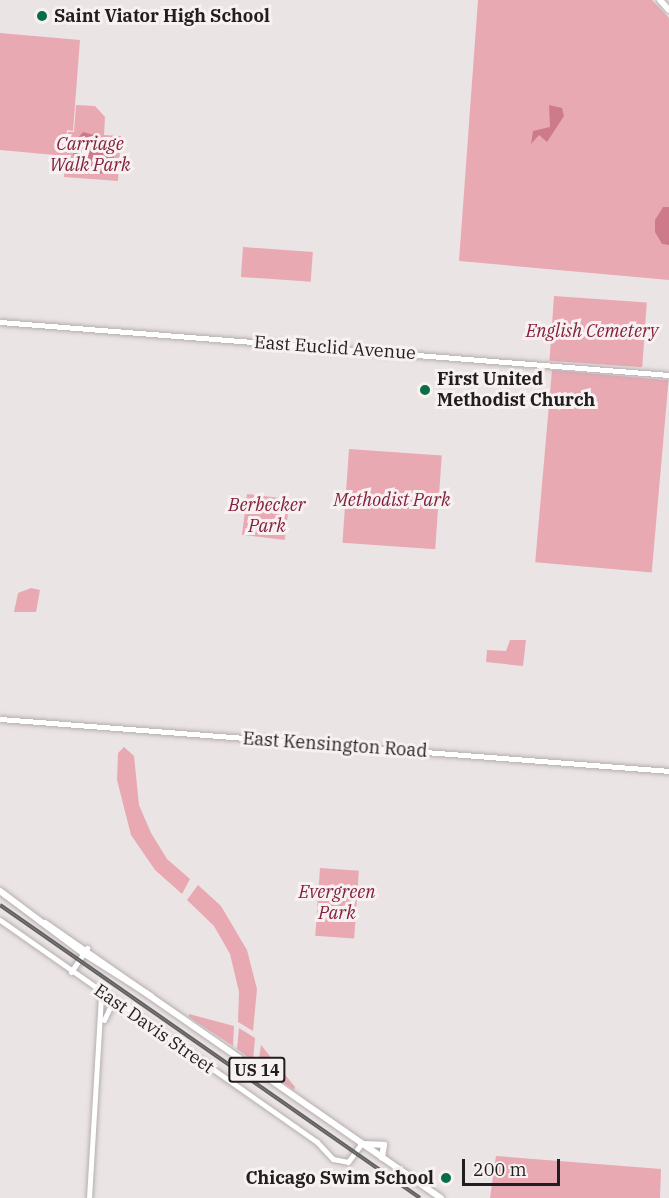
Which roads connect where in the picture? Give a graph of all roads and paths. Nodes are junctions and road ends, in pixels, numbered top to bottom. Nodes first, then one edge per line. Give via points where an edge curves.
1 (660, 0) edge
2 (669, 10) edge
3 (0, 322) edge
4 (669, 375) edge
5 (0, 719) edge
6 (669, 771) edge
7 (0, 891) edge
8 (0, 920) edge
9 (85, 951) junction
10 (71, 972) junction
11 (100, 992) junction
12 (113, 1001) junction
13 (102, 1024) junction
14 (361, 1144) junction
15 (383, 1158) junction
16 (89, 1198) edge
17 (441, 1198) edge

1 - 2 main road
3 - 4 main road, East Euclid Avenue
5 - 6 main road, East Kensington Road
7 - 9 main road, US 14
8 - 10 main road, East Davis Street
9 - 10 main road
9 - 14 main road, US 14
10 - 11 main road, East Davis Street
11 - 12 main road, East Davis Street
11 - 13 main road
12 - 13 main road
12 - 14 main road, East Davis Street via 317,1142 333,1159 348,1162
13 - 16 main road
14 - 15 main road, US 14
14 - 15 main road via 384,1145
15 - 17 main road, US 14

